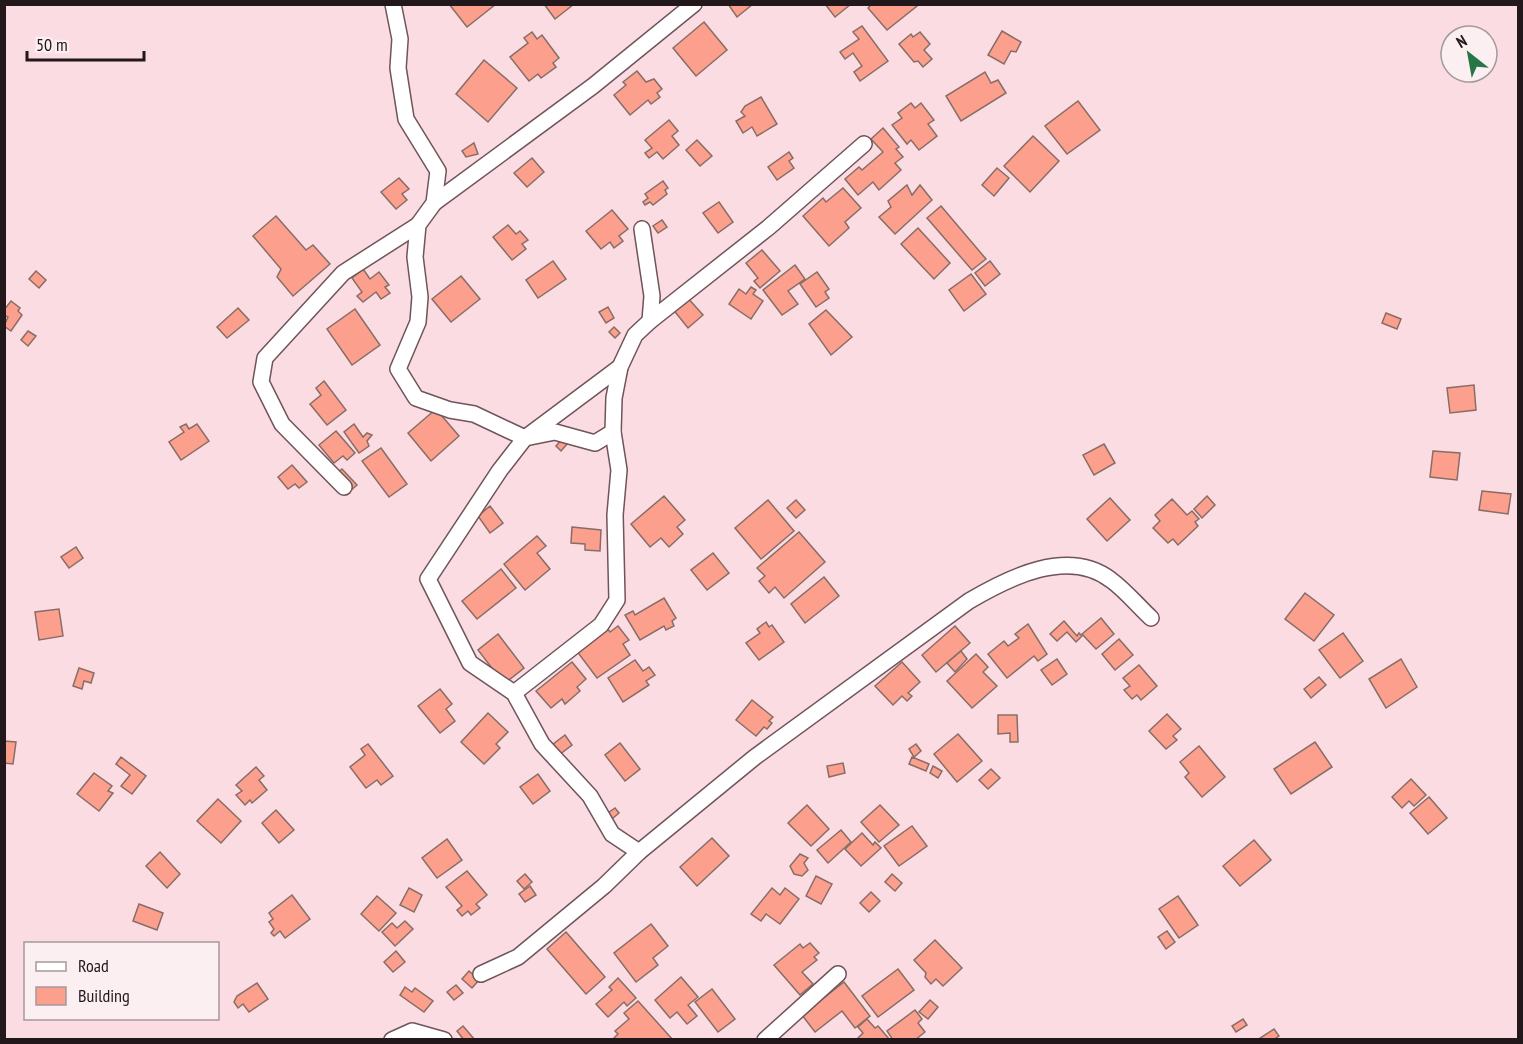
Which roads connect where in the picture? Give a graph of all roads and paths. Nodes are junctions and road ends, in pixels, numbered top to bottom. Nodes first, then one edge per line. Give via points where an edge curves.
1 (393, 4) edge
2 (688, 7) edge
3 (864, 144) dead end
4 (434, 203) junction
5 (418, 225) junction
6 (642, 229) dead end
7 (650, 321) junction
8 (620, 367) junction
9 (613, 432) junction
10 (525, 438) junction
11 (344, 487) dead end
12 (1151, 618) dead end
13 (514, 693) junction
14 (639, 852) junction
15 (838, 974) dead end
16 (481, 975) dead end
17 (392, 1040) edge
18 (444, 1040) edge
19 (765, 1040) edge

1 - 4 street via 400,39 398,68 406,119 438,171
2 - 4 street via 593,86
3 - 7 street
4 - 5 street
5 - 10 street via 418,322 398,369 416,398 474,414
5 - 11 street via 343,273 265,358 261,382 282,424
6 - 7 street via 652,296
7 - 8 street via 635,335
8 - 9 street
8 - 10 street
9 - 10 street via 595,443 555,432
9 - 13 street via 619,470 616,600 601,625
10 - 13 street via 428,579 470,663
12 - 14 street via 1110,579 1073,566 1005,580 969,601 755,757
13 - 14 street via 542,744 590,796 612,834
14 - 16 street via 518,957
15 - 19 street
17 - 18 street via 412,1031

